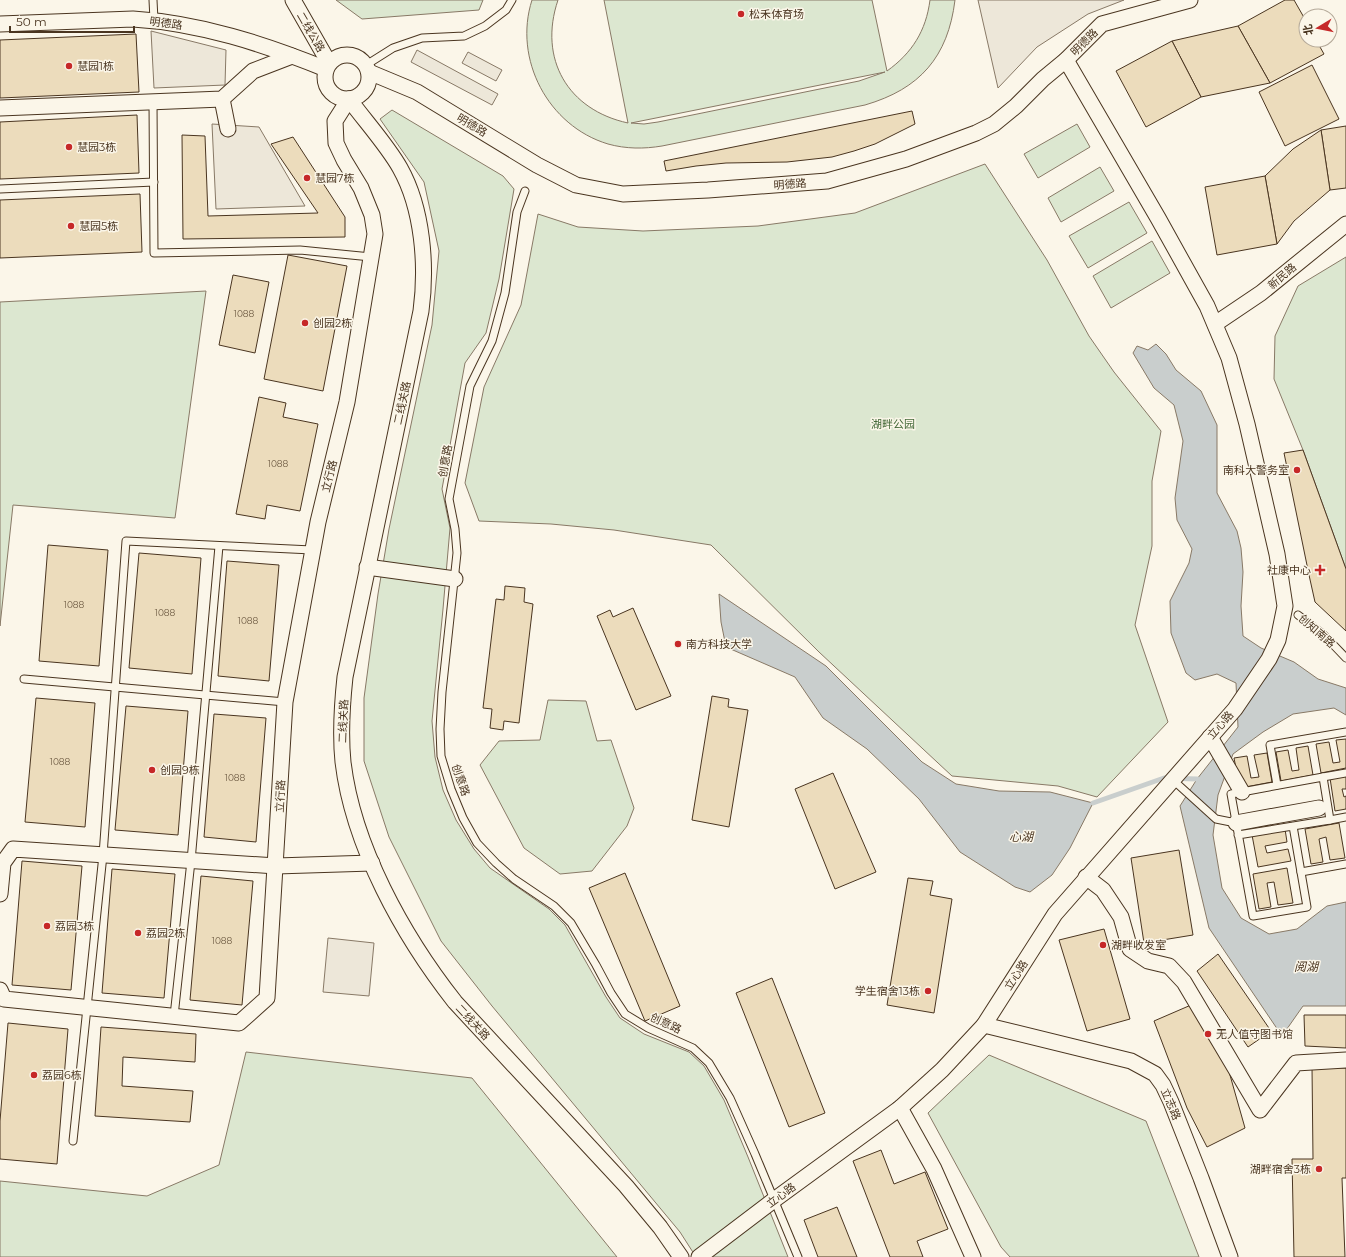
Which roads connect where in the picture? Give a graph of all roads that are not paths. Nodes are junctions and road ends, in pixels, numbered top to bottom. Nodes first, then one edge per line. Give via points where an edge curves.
1 (153, 0) edge
2 (293, 0) edge
3 (512, 0) edge
4 (1190, 0) edge
5 (154, 20) junction
6 (0, 24) edge
7 (292, 56) junction
8 (1066, 60) junction
9 (327, 66) junction
10 (367, 69) junction
11 (222, 99) junction
12 (349, 99) junction
13 (153, 102) junction
14 (0, 108) edge
15 (228, 129) dead end
16 (154, 182) junction
17 (0, 189) edge
18 (525, 191) dead end
19 (1346, 224) edge
20 (371, 257) junction
21 (1215, 324) junction
22 (219, 546) junction
23 (312, 550) junction
24 (367, 567) junction
25 (455, 580) junction
26 (1285, 606) junction
27 (1298, 614) joint
28 (1346, 658) edge
29 (24, 679) dead end
30 (116, 687) junction
31 (207, 695) junction
32 (285, 702) junction
33 (1346, 732) edge
34 (1210, 737) junction
35 (1346, 772) edge
36 (1322, 777) junction
37 (1172, 780) junction
38 (1277, 785) junction
39 (1242, 792) junction
40 (1319, 808) dead end
41 (1346, 817) edge
42 (1330, 820) junction
43 (1292, 826) junction
44 (1237, 829) junction
45 (103, 855) junction
46 (191, 861) junction
47 (372, 863) junction
48 (1346, 864) edge
49 (276, 866) junction
50 (1301, 872) junction
51 (1086, 877) junction
52 (0, 894) edge
53 (0, 990) edge
54 (87, 1007) junction
55 (174, 1016) junction
56 (984, 1025) junction
57 (1346, 1060) edge
58 (900, 1108) junction
59 (73, 1142) dead end
60 (774, 1200) junction
61 (681, 1257) edge
62 (699, 1257) edge
63 (798, 1257) edge
64 (973, 1257) edge
65 (1230, 1257) edge

1 - 5 lane
2 - 9 street, 二线公路
3 - 10 lane via 506,10 484,26 464,36 422,38 394,48
4 - 8 street, 明德路 via 1102,24
5 - 6 street, 明德路
5 - 7 street, 明德路 via 186,25 266,46
7 - 9 street, 明德路
7 - 11 street via 253,71
8 - 10 street, 明德路 via 994,124 906,159 827,181 623,194 576,185 537,165 417,92
8 - 21 street, 立心路 via 1158,218
9 - 10 street via 334,58 348,54 362,60
9 - 12 street via 325,83 328,90 333,95
10 - 12 street via 369,79 364,91
11 - 13 street
11 - 15 street
12 - 20 street, 立行路 via 335,121 336,143 362,188 372,215 375,234
12 - 24 street, 二线关路 via 404,177 417,215 423,262 421,311
13 - 14 street
13 - 16 lane
16 - 17 lane
16 - 20 lane via 154,253 300,250
18 - 25 lane, 创意路 via 517,212 505,293 492,341 470,386 449,499 456,535
19 - 21 street, 新民路 via 1261,293
20 - 23 street, 立行路 via 347,402
21 - 26 street, 立心路 via 1229,358 1247,424 1278,554
22 - 23 lane
22 - 30 lane via 126,541
22 - 31 lane
23 - 32 street, 立行路
24 - 25 street
24 - 47 street, 二线关路 via 346,677 341,730 349,794
25 - 60 lane, 创意路 via 442,692 441,756 465,822 478,843 496,863 514,879 554,906 571,923 625,1014 648,1028 693,1048 709,1063 730,1098
26 - 27 street, 创知南路
26 - 34 street, 立心路 via 1278,640 1269,659 1239,702
27 - 28 lane, 创知南路 via 1324,635
29 - 30 lane
30 - 31 lane
30 - 45 lane
31 - 32 lane
31 - 46 lane
32 - 49 street, 立行路
33 - 38 lane via 1270,745
34 - 37 street, 立心路
34 - 39 street
35 - 36 lane
36 - 38 lane
36 - 42 lane
37 - 44 lane via 1216,819
37 - 51 street, 立心路
38 - 39 lane
39 - 44 lane via 1231,794
40 - 44 street
41 - 42 lane
42 - 43 lane
43 - 44 lane
43 - 50 lane
44 - 50 lane via 1252,916 1307,907
45 - 46 street
45 - 52 street via 13,849 2,863
45 - 54 lane
46 - 49 street
46 - 55 lane
47 - 49 street
47 - 61 street, 二线关路 via 413,942 439,982 626,1186
48 - 50 lane
49 - 55 street, 立行路 via 267,998 239,1023
51 - 56 street, 立心路 via 1055,914
51 - 57 street via 1103,890 1120,917 1130,949 1148,961 1169,966 1184,982 1260,1110 1296,1063
53 - 54 street, 立行路 via 4,998
54 - 55 street, 立行路
54 - 59 lane
56 - 58 street, 立心路 via 937,1075
56 - 65 street, 立志路 via 1131,1061 1155,1074 1171,1102
58 - 60 street, 立心路
58 - 64 street via 934,1169
60 - 62 street, 立心路
60 - 63 lane, 创意路

